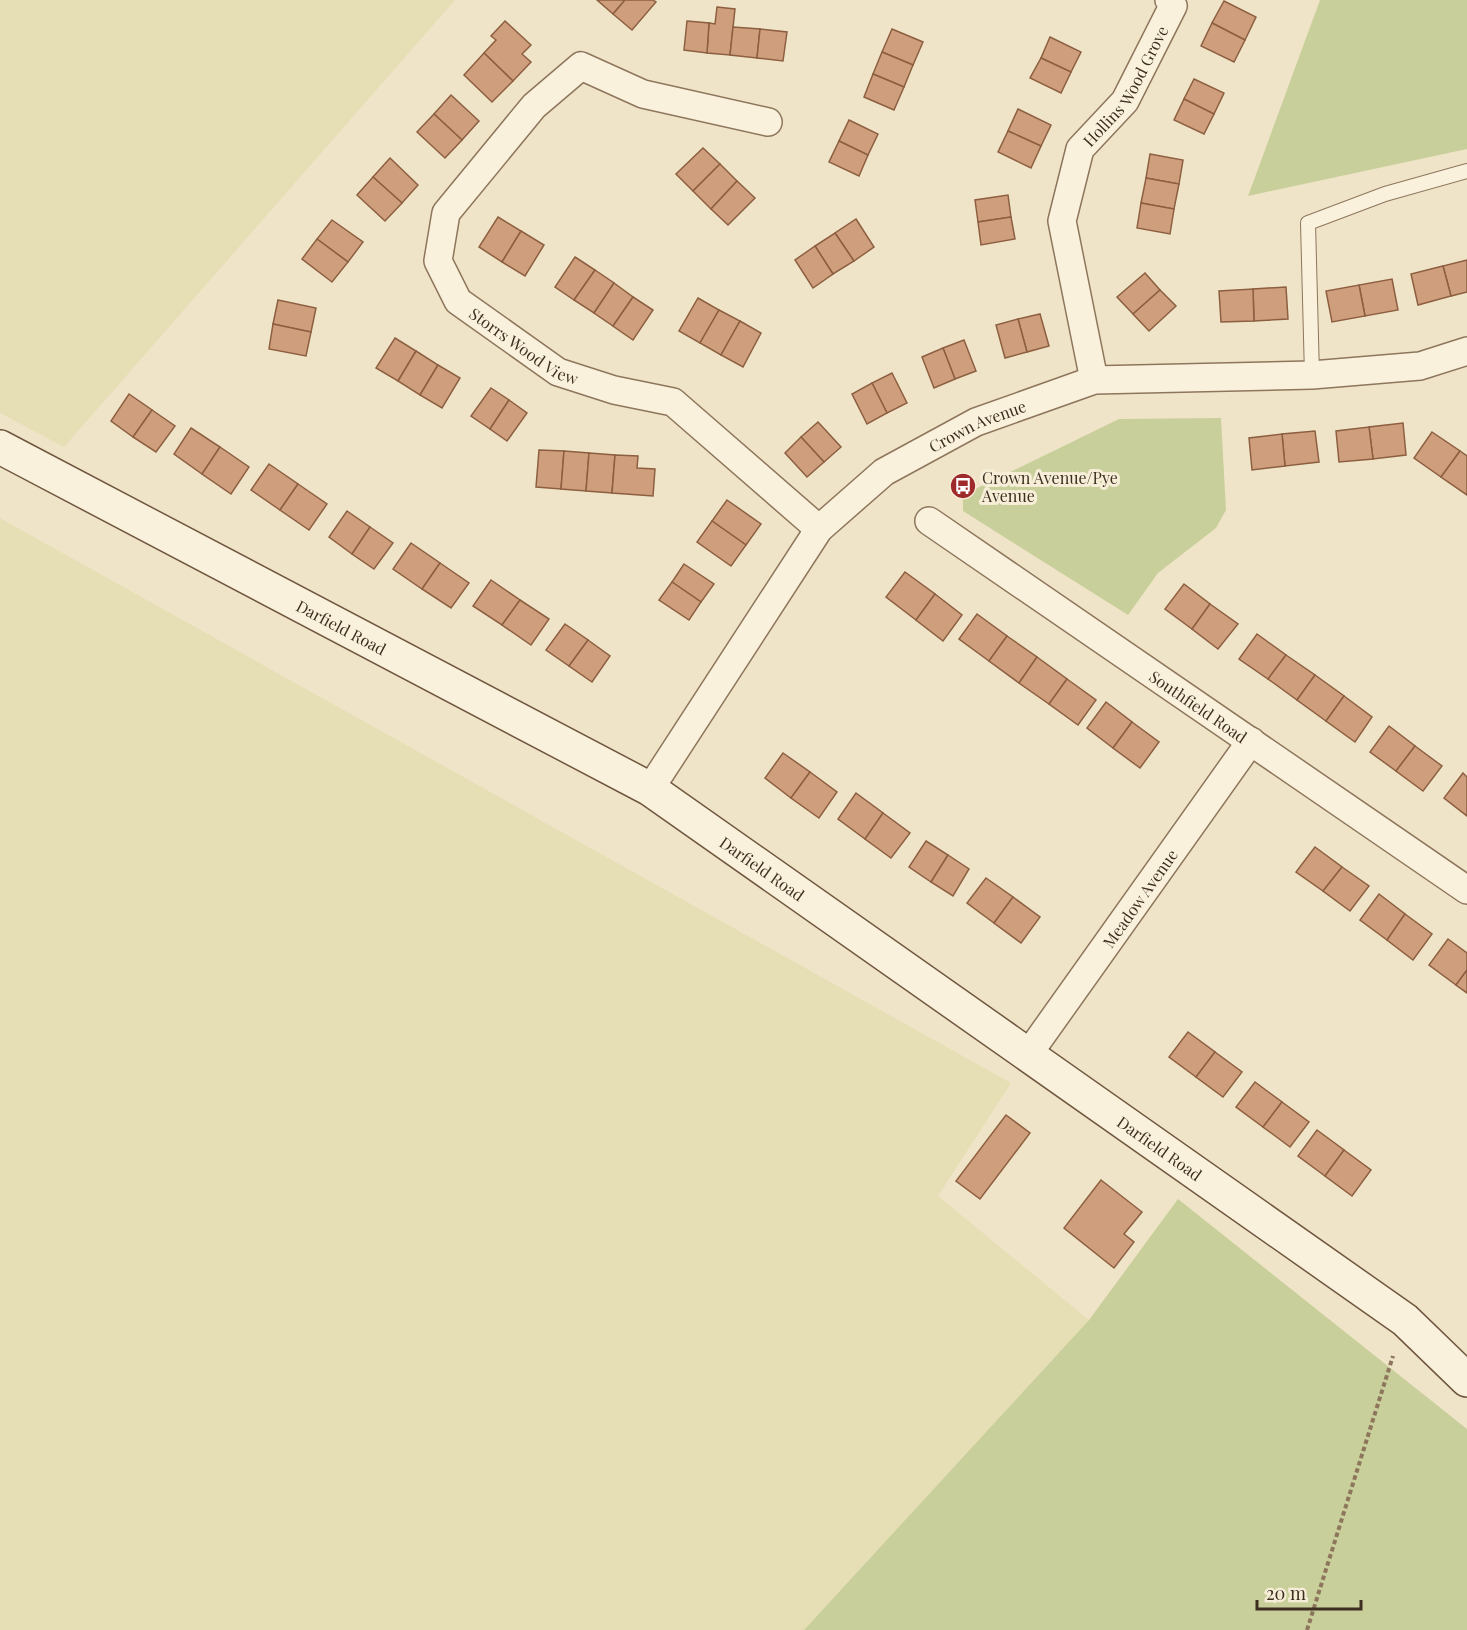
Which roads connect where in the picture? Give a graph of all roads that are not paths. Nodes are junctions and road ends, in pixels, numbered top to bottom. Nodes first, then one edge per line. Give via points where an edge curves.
1 (1169, 0) edge
2 (768, 122) dead end
3 (1467, 171) edge
4 (1467, 351) edge
5 (1312, 375) junction
6 (1094, 380) junction
7 (0, 447) edge
8 (930, 521) dead end
9 (819, 529) junction
10 (1251, 741) junction
11 (650, 789) junction
12 (1467, 890) edge
13 (1027, 1056) junction
14 (1467, 1380) edge

1 - 6 street, Hollins Wood Grove via 1173,6 1125,102 1080,149 1062,221
2 - 9 street, Storrs Wood View via 643,94 581,66 534,106 446,213 438,261 458,301 558,372 614,390 673,402
3 - 5 lane via 1385,194 1308,223
4 - 5 street, Crown Avenue via 1420,366
5 - 6 street, Crown Avenue
6 - 9 street, Crown Avenue via 976,422 884,472
7 - 11 street, Darfield Road
8 - 10 street, Southfield Road
9 - 11 street, Crown Avenue
10 - 12 street, Southfield Road
10 - 13 street, Meadow Avenue
11 - 13 street, Darfield Road
13 - 14 street, Darfield Road via 1405,1320

